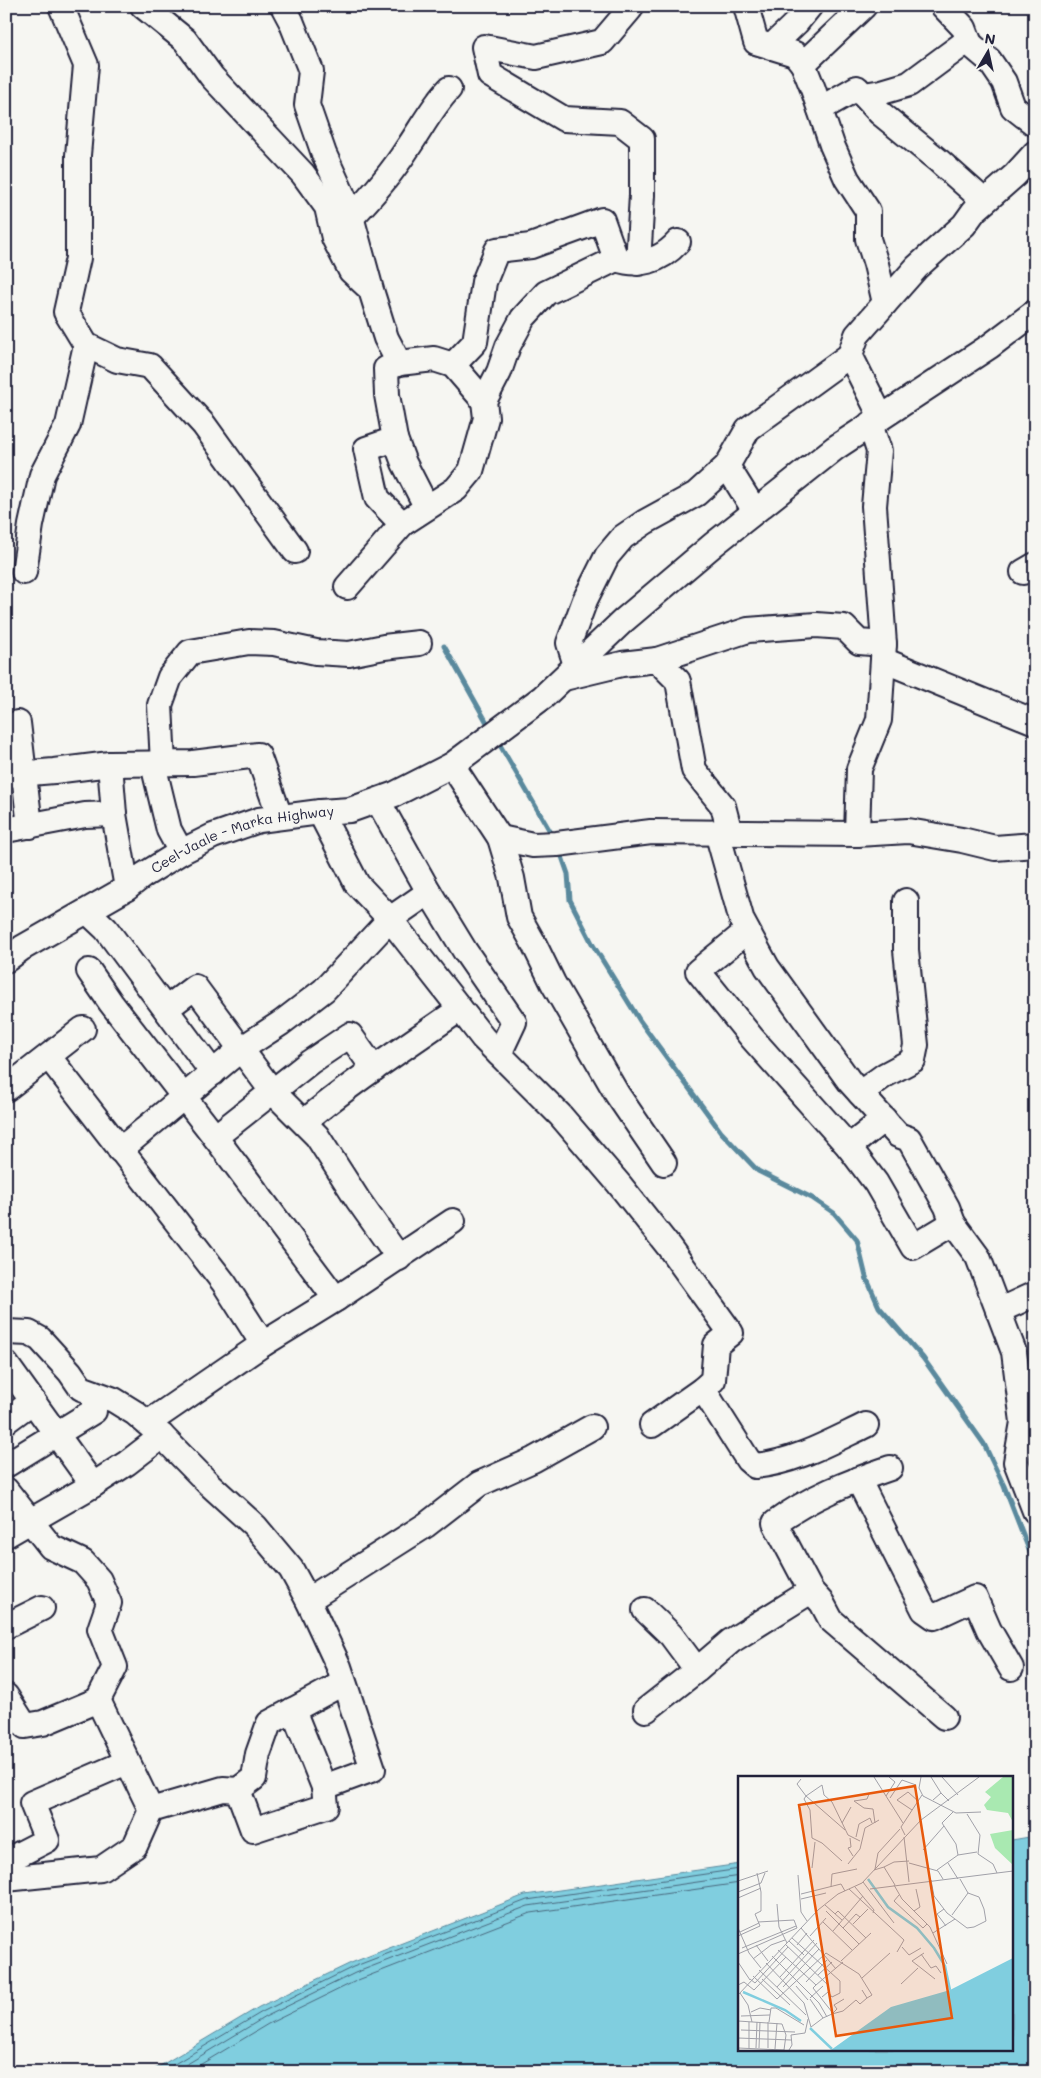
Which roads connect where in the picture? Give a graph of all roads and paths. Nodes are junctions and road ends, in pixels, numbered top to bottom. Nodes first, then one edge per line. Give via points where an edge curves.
1 (61, 6) edge
2 (143, 6) edge
3 (283, 6) edge
4 (746, 6) edge
5 (810, 6) edge
6 (864, 6) edge
7 (943, 6) edge
8 (630, 9) dead end
9 (970, 44) junction
10 (771, 47) junction
11 (803, 64) junction
12 (449, 89) dead end
13 (864, 95) junction
14 (820, 109) junction
15 (1035, 124) edge
16 (1035, 153) edge
17 (984, 201) junction
18 (351, 218) junction
19 (678, 242) dead end
20 (627, 261) junction
21 (370, 290) junction
22 (886, 303) junction
23 (1035, 312) edge
24 (86, 345) junction
25 (850, 355) junction
26 (399, 363) junction
27 (453, 365) junction
28 (484, 401) junction
29 (876, 421) junction
30 (395, 439) junction
31 (726, 466) junction
32 (426, 506) junction
33 (755, 512) junction
34 (402, 524) junction
35 (295, 551) dead end
36 (24, 572) dead end
37 (347, 587) dead end
38 (419, 643) dead end
39 (884, 652) junction
40 (657, 660) junction
41 (569, 672) junction
42 (1035, 722) edge
43 (18, 723) dead end
44 (110, 764) junction
45 (158, 764) junction
46 (452, 765) junction
47 (15, 774) edge
48 (378, 801) junction
49 (320, 812) junction
50 (114, 814) junction
51 (280, 817) junction
52 (30, 826) junction
53 (6, 830) edge
54 (724, 833) junction
55 (857, 834) junction
56 (500, 838) junction
57 (1035, 845) edge
58 (180, 852) junction
59 (127, 888) junction
60 (429, 892) junction
61 (906, 901) dead end
62 (88, 912) junction
63 (390, 920) junction
64 (747, 930) junction
65 (6, 960) edge
66 (88, 971) dead end
67 (166, 1009) junction
68 (460, 1009) junction
69 (83, 1029) dead end
70 (242, 1049) junction
71 (499, 1054) junction
72 (49, 1057) junction
73 (374, 1069) junction
74 (213, 1073) junction
75 (6, 1089) edge
76 (272, 1091) junction
77 (860, 1093) junction
78 (183, 1097) junction
79 (884, 1119) junction
80 (304, 1122) junction
81 (215, 1137) junction
82 (849, 1148) junction
83 (120, 1150) junction
84 (664, 1163) dead end
85 (453, 1221) dead end
86 (953, 1223) junction
87 (399, 1258) junction
88 (1035, 1294) edge
89 (336, 1299) junction
90 (998, 1311) junction
91 (6, 1332) edge
92 (263, 1344) junction
93 (6, 1364) edge
94 (704, 1389) junction
95 (94, 1393) junction
96 (33, 1401) junction
97 (6, 1421) edge
98 (652, 1425) dead end
99 (866, 1425) dead end
100 (592, 1427) dead end
101 (155, 1430) junction
102 (56, 1433) junction
103 (6, 1465) edge
104 (890, 1468) dead end
105 (858, 1479) junction
106 (93, 1485) junction
107 (6, 1490) edge
108 (1035, 1511) edge
109 (29, 1520) junction
110 (6, 1535) edge
111 (811, 1592) junction
112 (308, 1600) junction
113 (42, 1608) dead end
114 (645, 1610) dead end
115 (6, 1625) edge
116 (1011, 1668) dead end
117 (698, 1670) junction
118 (343, 1683) junction
119 (6, 1696) edge
120 (98, 1700) junction
121 (293, 1710) junction
122 (646, 1710) dead end
123 (944, 1717) dead end
124 (127, 1762) junction
125 (324, 1787) junction
126 (238, 1790) junction
127 (151, 1810) junction
128 (6, 1861) edge
129 (6, 1879) edge

1 - 24 street via 86,65 78,155 78,258 66,312
2 - 21 street via 185,40 212,77 303,174 327,207 334,238 351,271
3 - 18 street via 311,72 307,105
4 - 10 street via 756,42
5 - 10 street
6 - 11 street
7 - 9 street via 964,28
8 - 20 street via 602,42 536,57 484,47 490,75 564,119 620,122 642,139
9 - 13 street via 963,44 909,84
9 - 15 street via 989,60 1004,82 1013,107
10 - 11 street via 795,54
11 - 14 street
12 - 18 street via 436,103 377,191
13 - 14 street via 858,88
13 - 17 street via 880,113
14 - 22 street via 847,179 868,211 868,239
16 - 17 street
17 - 22 street via 964,225 917,267
18 - 21 street
19 - 20 street via 669,252 651,260
20 - 27 street via 602,220 531,246 497,250 484,282 475,342
20 - 28 street via 546,293 523,318
21 - 26 street via 386,338
22 - 25 street via 857,335
23 - 29 street, Ceel-Jaale - Marka Highway via 990,346
24 - 35 street via 117,360 150,366 204,425
24 - 36 street via 68,425 42,475
25 - 29 street
25 - 31 street via 748,429
26 - 27 street via 434,359
26 - 30 street via 386,369
27 - 28 street
28 - 32 street via 486,418 471,471 456,488
29 - 33 street, Ceel-Jaale - Marka Highway via 835,448
29 - 39 street via 879,451 874,506
30 - 32 street
30 - 34 street via 366,449 377,498
31 - 33 street
31 - 41 street via 696,494 623,537 607,556 569,642
32 - 34 street
33 - 41 street, Ceel-Jaale - Marka Highway via 623,621
34 - 37 street
38 - 45 street via 349,654 249,642 190,652 170,676 160,705
39 - 40 street via 859,642 844,627 816,625 748,630
39 - 42 street
39 - 55 street via 879,720 859,769
40 - 41 street
40 - 54 street via 678,681 694,770 723,806
41 - 46 street, Ceel-Jaale - Marka Highway via 543,697
43 - 47 street
44 - 45 street
44 - 47 street
44 - 50 street
45 - 51 street via 258,755
45 - 58 street via 169,830
46 - 48 street, Ceel-Jaale - Marka Highway
46 - 56 street
47 - 52 street
48 - 49 street, Ceel-Jaale - Marka Highway via 350,810
48 - 60 street
49 - 51 street, Ceel-Jaale - Marka Highway
49 - 63 street via 357,884
50 - 52 street via 85,815
50 - 59 street
51 - 58 street, Ceel-Jaale - Marka Highway via 239,826
52 - 53 street
54 - 55 street
54 - 56 street via 651,832 533,845
54 - 64 street via 742,921
55 - 57 street via 908,831 995,848
56 - 84 street via 519,917 617,1094
58 - 59 street, Ceel-Jaale - Marka Highway
59 - 62 street, Ceel-Jaale - Marka Highway
60 - 63 street
60 - 71 street via 514,1022
61 - 77 street via 906,950 916,1046 913,1060
62 - 65 street, Ceel-Jaale - Marka Highway
62 - 67 street via 106,929
63 - 68 street
63 - 70 street via 324,990
64 - 77 street via 767,967
64 - 82 street via 698,971
66 - 78 street
67 - 70 street via 195,987
67 - 74 street
68 - 71 street
68 - 73 street
69 - 72 street
70 - 74 street
70 - 76 street
71 - 94 street via 560,1115 614,1178 731,1333 716,1345 713,1380
72 - 75 street
72 - 83 street
73 - 76 street via 350,1035
73 - 80 street
74 - 78 street
76 - 80 street
76 - 81 street
77 - 79 street
78 - 81 street
78 - 83 street
79 - 82 street
79 - 86 street via 898,1135 909,1138
80 - 87 street via 317,1136
81 - 89 street
82 - 86 street via 876,1183 913,1247
83 - 92 street via 224,1283
85 - 87 street
86 - 90 street via 978,1257
87 - 89 street
88 - 90 street
89 - 92 street
90 - 108 street via 1014,1352 1019,1381 1023,1422 1016,1462
91 - 95 street via 29,1334 40,1339 81,1388
92 - 101 street
93 - 96 street
94 - 98 street
94 - 99 street via 748,1460 755,1466 801,1456
95 - 101 street via 114,1400
95 - 102 street via 94,1410
96 - 97 street
96 - 102 street
100 - 112 street via 533,1460 479,1484 426,1525
101 - 106 street via 127,1463
101 - 112 street via 255,1526 291,1569
102 - 103 street
102 - 106 street
104 - 105 street
105 - 111 street via 794,1508 775,1523
105 - 116 street via 924,1610 934,1617 975,1598
106 - 109 street
107 - 109 street
109 - 110 street
109 - 120 street via 51,1547 83,1562 99,1580 109,1603 100,1629 115,1666
111 - 117 street via 731,1641
111 - 123 street via 822,1603 831,1620
112 - 118 street via 339,1667
113 - 115 street
114 - 117 street via 671,1635
117 - 122 street
118 - 121 street
118 - 125 street via 373,1769
119 - 120 street via 25,1726 43,1723
120 - 124 street
121 - 125 street
121 - 126 street via 269,1723 254,1778
124 - 127 street
124 - 128 street via 32,1803 47,1840
125 - 126 street via 326,1806 253,1830
126 - 127 street via 223,1789
127 - 129 street via 135,1846 101,1869

